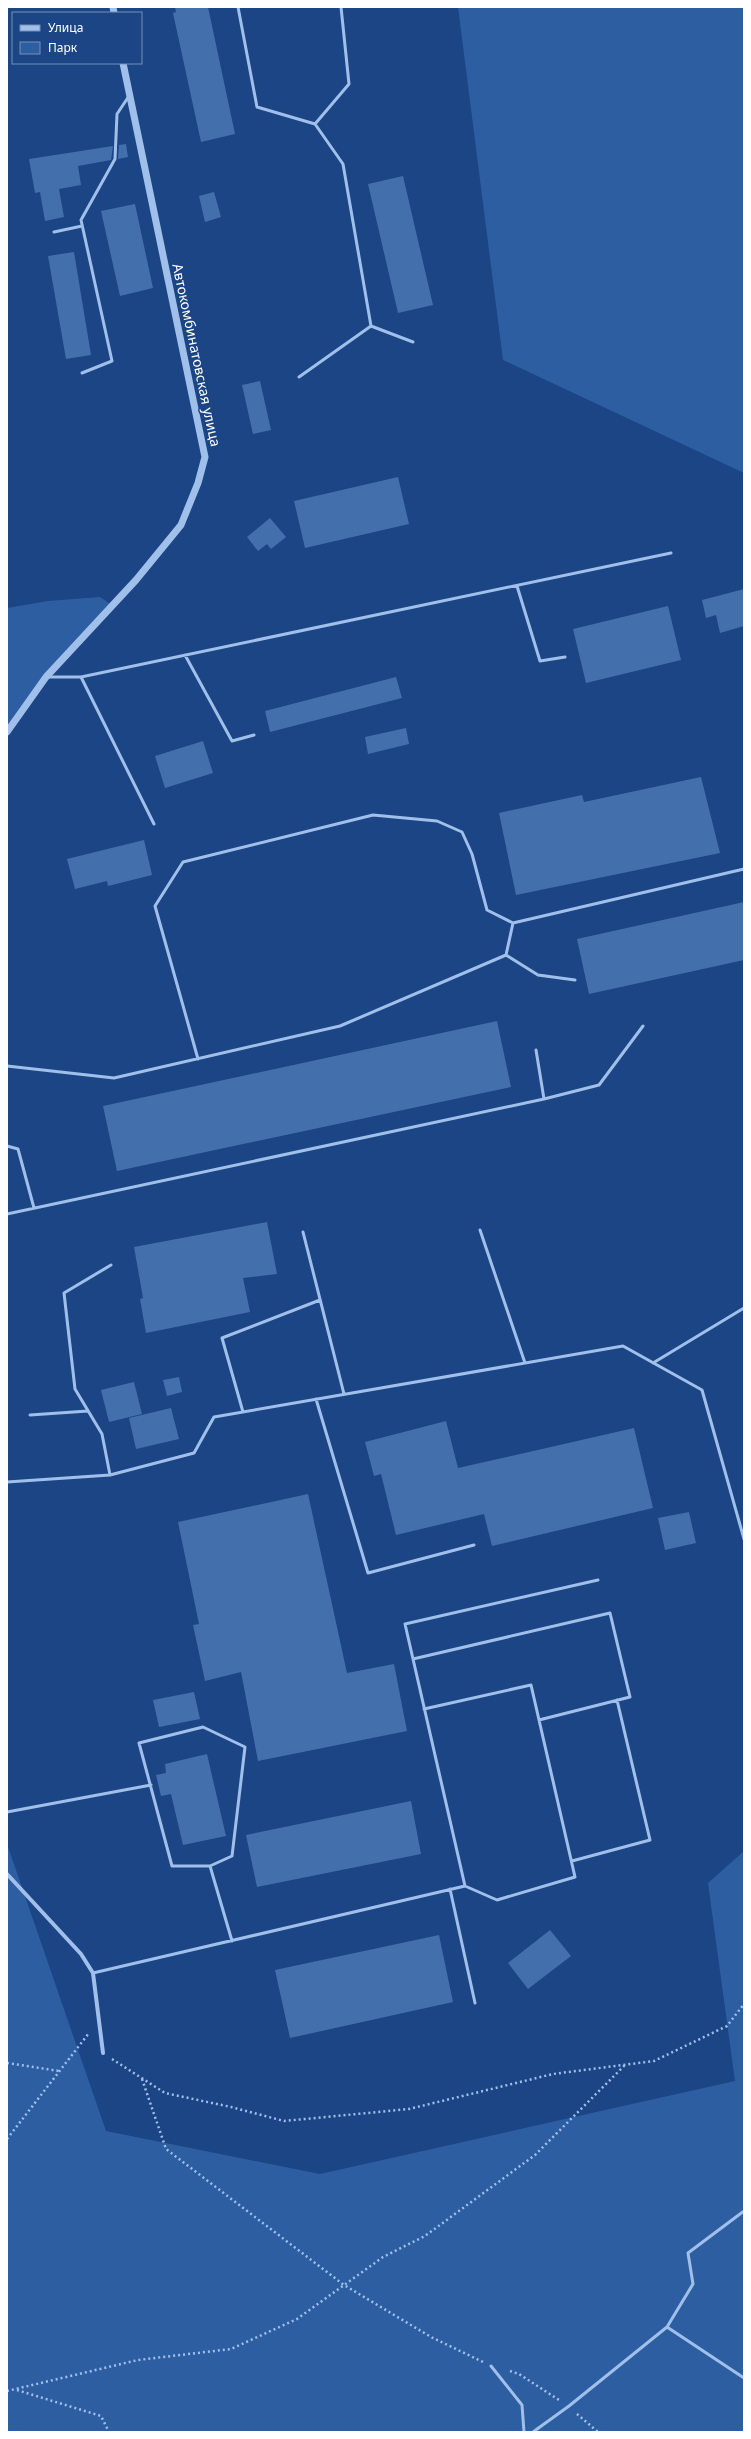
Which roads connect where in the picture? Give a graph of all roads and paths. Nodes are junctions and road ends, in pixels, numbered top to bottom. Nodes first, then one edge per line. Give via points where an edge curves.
1 (238, 7) edge
2 (341, 7) edge
3 (123, 64) edge
4 (130, 95) junction
5 (315, 124) junction
6 (82, 226) junction
7 (54, 232) dead end
8 (371, 326) junction
9 (413, 342) dead end
10 (82, 373) dead end
11 (299, 377) dead end
12 (671, 553) dead end
13 (517, 586) junction
14 (185, 655) junction
15 (565, 657) dead end
16 (46, 677) junction
17 (81, 677) junction
18 (7, 732) edge
19 (254, 735) dead end
20 (154, 824) dead end
21 (744, 869) edge
22 (514, 923) junction
23 (506, 955) junction
24 (574, 980) dead end
25 (643, 1026) dead end
26 (536, 1050) dead end
27 (198, 1059) junction
28 (7, 1066) edge
29 (544, 1099) junction
30 (7, 1146) edge
31 (34, 1208) junction
32 (7, 1214) edge
33 (480, 1230) dead end
34 (303, 1232) dead end
35 (111, 1265) dead end
36 (320, 1300) junction
37 (744, 1308) edge
38 (525, 1363) junction
39 (653, 1363) junction
40 (344, 1394) junction
41 (316, 1399) junction
42 (88, 1411) junction
43 (243, 1412) junction
44 (30, 1415) dead end
45 (110, 1475) junction
46 (7, 1482) edge
47 (744, 1539) edge
48 (474, 1545) dead end
49 (598, 1580) dead end
50 (413, 1659) junction
51 (617, 1700) junction
52 (424, 1709) junction
53 (539, 1720) junction
54 (151, 1785) junction
55 (7, 1812) edge
56 (572, 1861) junction
57 (210, 1866) junction
58 (7, 1874) edge
59 (464, 1886) junction
60 (450, 1889) junction
61 (232, 1941) junction
62 (93, 1973) junction
63 (475, 2003) dead end
64 (744, 2004) edge
65 (99, 2020) junction
66 (103, 2052) joint
67 (7, 2063) edge
68 (625, 2065) junction
69 (59, 2071) junction
70 (142, 2078) junction
71 (7, 2139) edge
72 (744, 2211) edge
73 (344, 2285) junction
74 (667, 2327) junction
75 (491, 2366) junction
76 (744, 2378) edge
77 (17, 2390) junction
78 (7, 2392) edge
79 (569, 2406) junction
80 (109, 2432) edge
81 (524, 2432) edge
82 (532, 2432) edge
83 (598, 2432) edge

1 - 5 lane via 257,107
2 - 5 lane via 349,84
3 - 4 street, Автокомбинатовская улица
4 - 6 lane via 117,114 115,159 81,220
4 - 16 street, Автокомбинатовская улица via 204,457 198,483 181,525 136,580
5 - 8 lane via 343,164
6 - 7 lane
6 - 10 lane via 112,361
8 - 9 lane
8 - 11 lane
12 - 13 lane
13 - 14 lane
13 - 15 lane via 540,661
14 - 17 lane
14 - 19 lane via 232,741
16 - 17 lane
16 - 18 street, Автокомбинатовская улица
17 - 20 lane
21 - 22 lane
22 - 23 lane
22 - 27 lane via 487,910 472,854 462,832 437,821 373,815 183,862 155,906
23 - 24 lane via 538,975
23 - 27 lane via 340,1026
25 - 29 lane via 599,1085
26 - 29 lane
27 - 28 lane via 114,1078
29 - 31 lane
30 - 31 lane via 18,1149
31 - 32 lane
33 - 38 lane
34 - 36 lane
35 - 42 lane via 64,1293 75,1389
36 - 40 lane
36 - 43 lane via 222,1338
37 - 39 lane
38 - 39 lane via 623,1346
38 - 40 lane
39 - 47 lane via 702,1390
40 - 41 lane
41 - 43 lane
41 - 48 lane via 368,1573
42 - 44 lane
42 - 45 lane via 102,1434
43 - 45 lane via 214,1417 194,1453
45 - 46 lane
49 - 50 lane via 405,1624
50 - 51 lane via 610,1613 630,1697
50 - 52 lane
51 - 53 lane
51 - 56 lane via 650,1840
52 - 53 lane via 531,1685
52 - 59 lane
53 - 56 lane
54 - 55 lane
54 - 57 lane via 172,1866
54 - 57 lane via 140,1743 203,1727 245,1747 232,1856
56 - 59 lane via 575,1877 497,1900
57 - 61 lane
58 - 62 street via 81,1954
59 - 60 lane
60 - 61 lane
60 - 63 lane
61 - 62 lane
62 - 65 street
64 - 68 path via 727,2026 654,2061
65 - 66 street
65 - 69 path
66 - 70 path
67 - 69 path
68 - 70 path via 553,2074 408,2109 284,2121 165,2093
68 - 73 path via 535,2155 425,2236 383,2257
69 - 71 path
70 - 73 path via 166,2149
72 - 74 lane via 688,2253 693,2284
73 - 75 path via 430,2337
73 - 77 path via 296,2319 230,2349 138,2360
74 - 76 lane
74 - 79 lane
75 - 79 path via 519,2374
75 - 81 lane via 522,2405
77 - 78 path
77 - 80 path via 101,2416
79 - 82 lane
79 - 83 path

